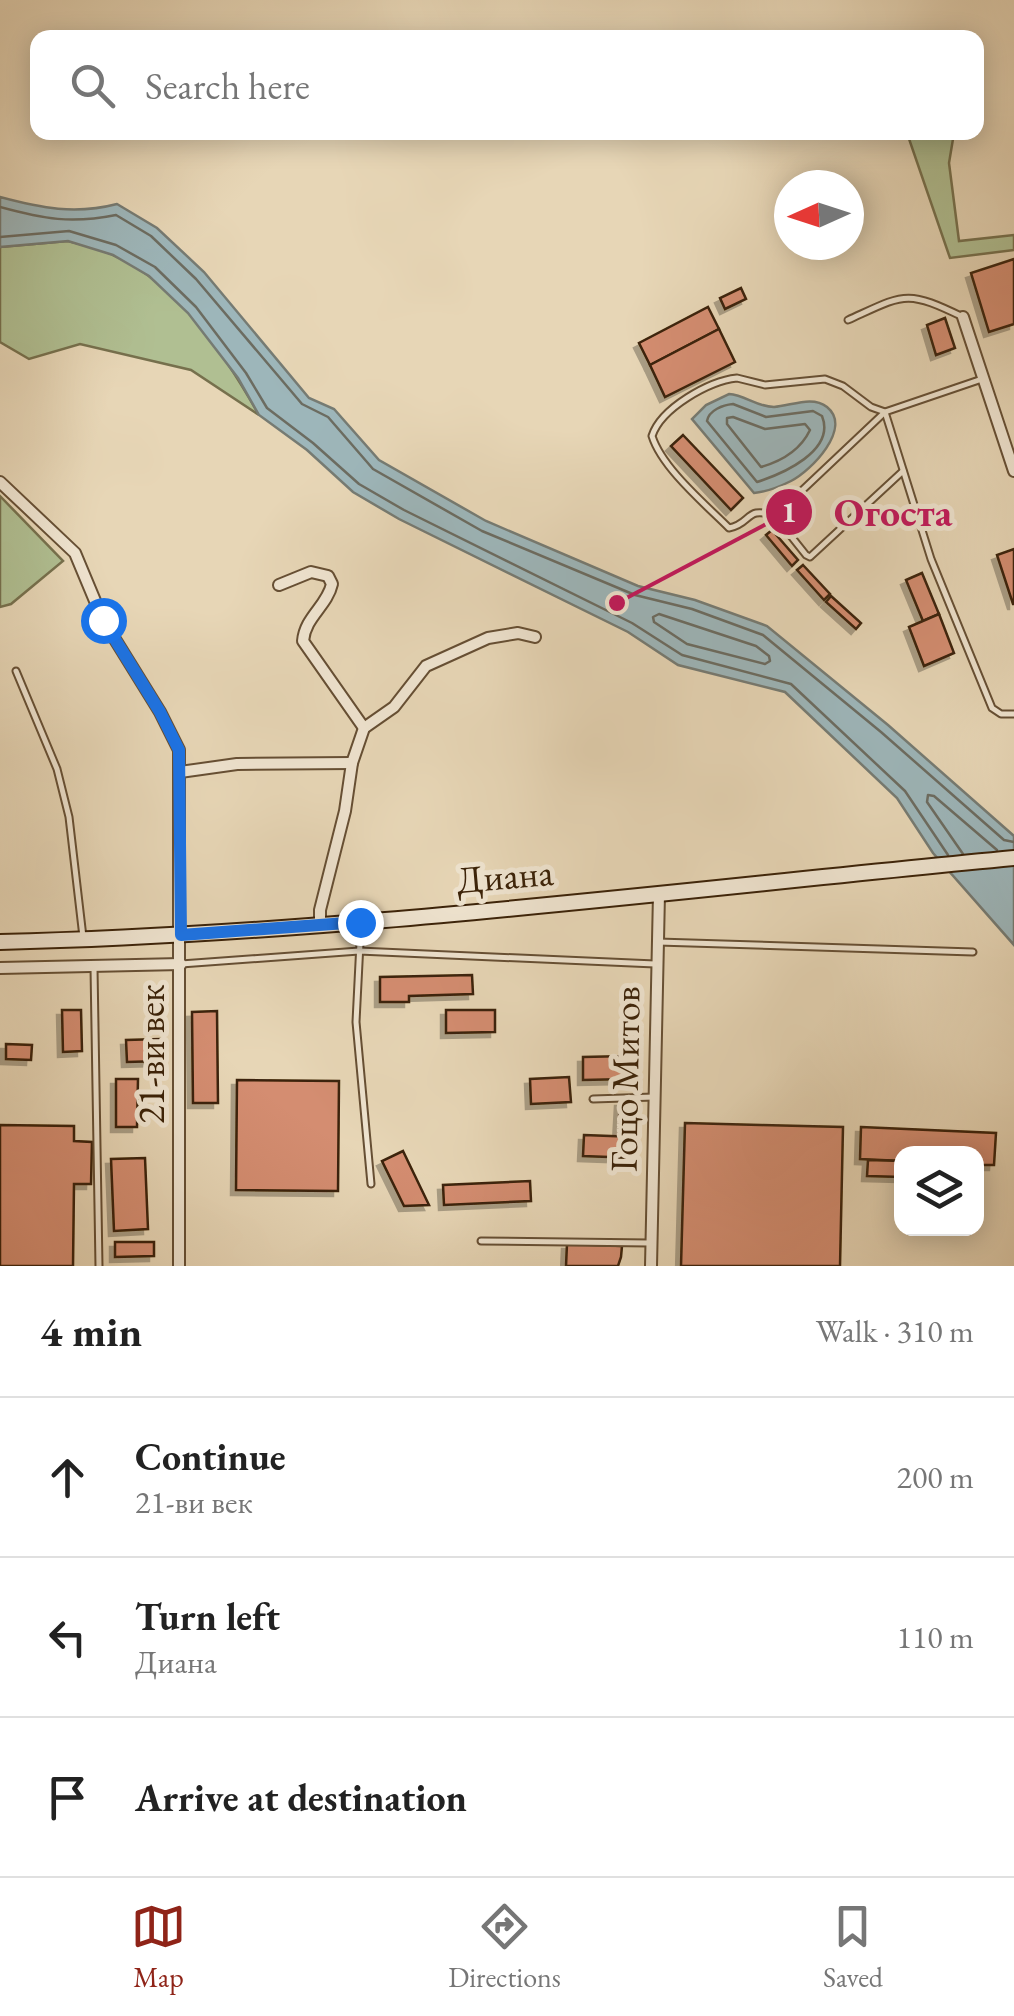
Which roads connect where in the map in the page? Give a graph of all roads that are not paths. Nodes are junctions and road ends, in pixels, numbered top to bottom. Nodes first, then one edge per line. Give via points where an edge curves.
1 (963, 317) joint
2 (848, 320) dead end
3 (983, 379) junction
4 (885, 412) junction
5 (903, 470) junction
6 (1014, 472) edge
7 (0, 482) edge
8 (775, 516) junction
9 (279, 586) dead end
10 (535, 638) dead end
11 (16, 671) dead end
12 (1014, 714) edge
13 (364, 728) junction
14 (352, 763) junction
15 (180, 772) junction
16 (1014, 858) edge
17 (659, 894) junction
18 (360, 922) junction
19 (320, 925) junction
20 (181, 935) junction
21 (83, 940) junction
22 (0, 942) edge
23 (658, 942) junction
24 (360, 952) junction
25 (973, 952) dead end
26 (181, 964) junction
27 (658, 964) junction
28 (94, 965) junction
29 (0, 968) edge
30 (655, 1097) junction
31 (592, 1099) dead end
32 (371, 1184) dead end
33 (481, 1241) dead end
34 (652, 1244) junction
35 (99, 1266) edge
36 (179, 1266) edge
37 (651, 1266) edge

1 - 2 lane via 898,296
1 - 3 street
3 - 4 lane
3 - 6 street
4 - 5 lane
4 - 8 lane
4 - 8 lane via 825,378 764,385 737,378 693,392 656,427 657,448 729,528 761,510
5 - 8 lane via 810,556
5 - 12 lane via 992,708
7 - 15 street, 21-ви век via 75,553 103,620 179,750
9 - 13 street via 312,572 328,576 331,592 305,625 303,641
10 - 13 street via 488,638 426,666 394,707
11 - 21 lane via 57,768
13 - 14 street
14 - 15 street via 237,764
14 - 19 street
15 - 20 street, 21-ви век
16 - 17 main road, Диана
17 - 18 main road, Диана
17 - 23 street, Гоцо Митов
18 - 19 main road, Диана
18 - 24 lane
19 - 20 main road, Диана
20 - 21 main road, Диана
20 - 26 street, 21-ви век
21 - 22 main road, Диана
23 - 25 lane
23 - 27 street, Гоцо Митов
24 - 26 lane
24 - 27 lane
24 - 32 lane via 356,1022
26 - 28 street
26 - 36 street, 21-ви век
27 - 30 street, Гоцо Митов
28 - 29 street
28 - 35 lane
30 - 31 lane
30 - 34 street, Гоцо Митов
33 - 34 lane
34 - 37 street, Гоцо Митов

